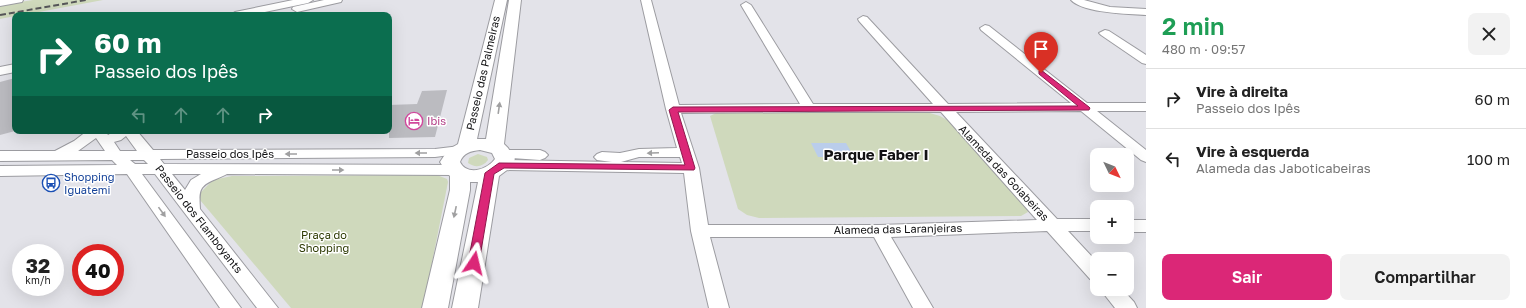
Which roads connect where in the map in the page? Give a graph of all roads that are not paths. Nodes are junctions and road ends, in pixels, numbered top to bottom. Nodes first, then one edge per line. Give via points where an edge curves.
1 (18, 0) edge
2 (308, 0) edge
3 (337, 0) edge
4 (501, 0) edge
5 (515, 0) edge
6 (646, 0) edge
7 (1076, 0) edge
8 (0, 3) edge
9 (746, 5) dead end
10 (250, 12) edge
11 (280, 12) edge
12 (1146, 12) edge
13 (863, 19) dead end
14 (986, 28) dead end
15 (1105, 33) dead end
16 (1146, 60) edge
17 (12, 62) edge
18 (0, 64) edge
19 (12, 69) edge
20 (0, 71) edge
21 (1146, 107) edge
22 (944, 108) junction
23 (1086, 108) junction
24 (808, 109) junction
25 (673, 110) junction
26 (99, 134) edge
27 (120, 134) edge
28 (132, 134) edge
29 (463, 148) junction
30 (686, 152) junction
31 (210, 154) junction
32 (85, 155) junction
33 (116, 155) junction
34 (148, 155) junction
35 (0, 156) edge
36 (36, 156) junction
37 (53, 156) junction
38 (1146, 157) edge
39 (497, 160) junction
40 (621, 163) junction
41 (691, 168) junction
42 (131, 169) junction
43 (200, 169) junction
44 (6, 170) edge
45 (74, 170) junction
46 (237, 170) junction
47 (457, 172) junction
48 (165, 176) junction
49 (147, 192) junction
50 (192, 211) junction
51 (1052, 225) junction
52 (1090, 225) edge
53 (1134, 226) edge
54 (1146, 226) edge
55 (700, 231) junction
56 (879, 231) junction
57 (1090, 266) edge
58 (1116, 296) edge
59 (231, 308) edge
60 (268, 308) edge
61 (435, 308) edge
62 (465, 308) edge
63 (718, 308) edge
64 (923, 308) edge
65 (1127, 308) edge

1 - 8 street
2 - 10 street
3 - 11 street
4 - 29 street, Passeio das Palmeiras
39 -> 5 street, Passeio das Palmeiras
6 - 25 street
7 - 12 street via 1102,9
9 - 24 street
13 - 22 street, Alameda das Goiabeiras
14 - 23 street
15 - 16 street
17 - 18 street
19 - 20 street
21 - 23 street
22 - 23 street
22 - 24 street
22 - 51 street, Alameda das Goiabeiras
23 - 38 street
24 - 25 street
25 - 30 street
26 - 27 street via 116,137
26 - 33 street
26 - 37 street
28 - 34 street, Passeio dos Flamboyants
29 -> 31 street, Passeio dos Ipês via 435,153
29 - 39 street via 480,144
29 - 47 street, Passeio das Palmeiras via 454,153 450,162
30 -> 40 street via 639,153
30 - 41 street
31 - 34 street, Passeio dos Ipês
31 - 43 street
32 - 33 street, Passeio dos Ipês
32 - 37 street, Passeio dos Ipês
32 - 45 street
33 - 34 street, Passeio dos Ipês
33 - 42 street
34 - 48 street, Passeio dos Flamboyants
35 - 36 street, Passeio dos Ipês
36 - 37 street, Passeio dos Ipês
36 - 44 street
39 - 40 street
39 - 47 street via 474,176
39 - 62 street, Passeio das Palmeiras
40 - 41 street
41 - 55 street
42 - 45 street, Passeio dos Ipês
42 - 48 street, Passeio dos Ipês
42 - 49 street
43 - 46 street, Passeio dos Ipês
43 - 48 street, Passeio dos Ipês
44 - 45 street, Passeio dos Ipês
46 -> 47 street, Passeio dos Ipês
46 - 50 street via 205,178 196,185 192,191
47 -> 61 street via 460,190
48 - 49 street
48 - 50 street, Passeio dos Flamboyants
49 -> 59 street
50 - 60 street, Passeio dos Flamboyants
51 - 52 street, Alameda das Laranjeiras
51 - 56 street, Alameda das Laranjeiras
51 - 57 street, Alameda das Goiabeiras
53 - 54 street
55 - 56 street, Alameda das Laranjeiras
55 - 63 street
56 - 64 street
58 - 65 street

